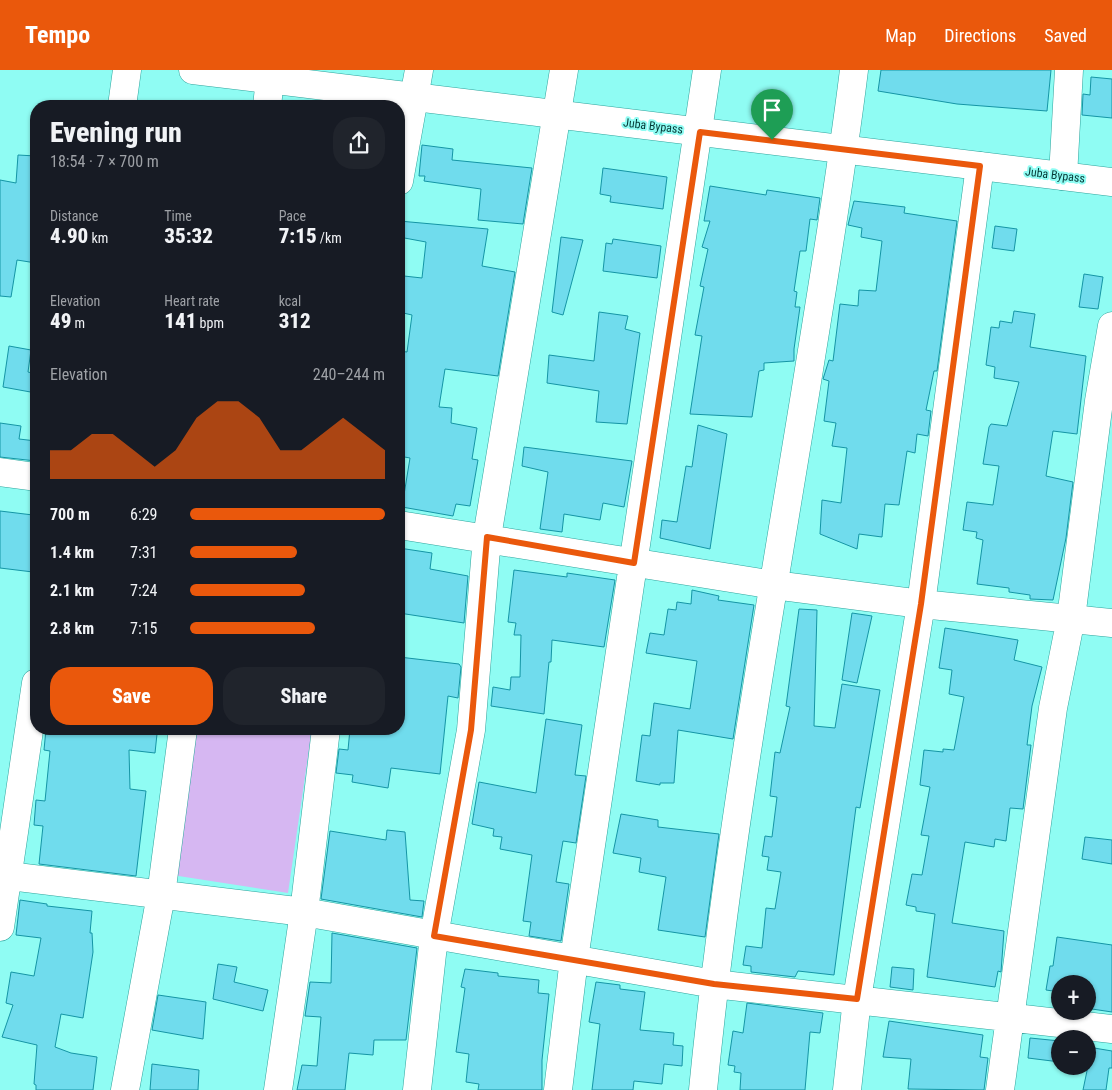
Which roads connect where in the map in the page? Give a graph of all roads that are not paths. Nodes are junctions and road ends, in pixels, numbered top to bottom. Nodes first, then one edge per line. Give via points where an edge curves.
1 (127, 70) edge
2 (193, 70) edge
3 (418, 70) edge
4 (564, 70) edge
5 (707, 70) edge
6 (854, 70) edge
7 (1069, 70) edge
8 (271, 75) edge
9 (415, 97) junction
10 (123, 100) edge
11 (268, 100) edge
12 (557, 114) junction
13 (700, 132) junction
14 (844, 149) junction
15 (405, 150) edge
16 (980, 166) junction
17 (1063, 176) junction
18 (1112, 182) edge
19 (1112, 326) edge
20 (0, 472) edge
21 (30, 476) edge
22 (405, 526) edge
23 (487, 537) junction
24 (634, 563) junction
25 (774, 585) junction
26 (921, 604) junction
27 (1071, 618) junction
28 (1112, 623) edge
29 (30, 719) edge
30 (182, 735) edge
31 (325, 735) edge
32 (4, 875) edge
33 (161, 895) junction
34 (304, 912) junction
35 (0, 927) edge
36 (434, 936) junction
37 (574, 959) junction
38 (714, 984) junction
39 (857, 999) junction
40 (1010, 1017) junction
41 (1112, 1029) edge
42 (125, 1090) edge
43 (278, 1090) edge
44 (417, 1090) edge
45 (558, 1090) edge
46 (703, 1090) edge
47 (847, 1090) edge
48 (1000, 1090) edge

1 - 10 street
2 - 8 street, Juba Bypass
3 - 9 street
4 - 12 street
5 - 13 street
6 - 14 street
7 - 17 street
8 - 9 street, Juba Bypass
8 - 11 street
9 - 12 street, Juba Bypass
9 - 15 street
12 - 13 street, Juba Bypass
12 - 23 street
13 - 14 street, Juba Bypass
13 - 24 street
14 - 16 street, Juba Bypass
14 - 25 street
16 - 17 street, Juba Bypass
16 - 26 street
17 - 18 street, Juba Bypass
19 - 27 street
20 - 21 street
22 - 23 street
23 - 24 street
23 - 36 street via 471,730
24 - 25 street
24 - 37 street
25 - 26 street
25 - 38 street
26 - 27 street
26 - 39 street
27 - 28 street
27 - 40 street via 1053,708
29 - 32 street
30 - 33 street
31 - 34 street
32 - 33 street
32 - 35 street
33 - 34 street
33 - 42 street
34 - 36 street
34 - 43 street
36 - 37 street
36 - 44 street
37 - 38 street
37 - 45 street
38 - 39 street
38 - 46 street
39 - 40 street
39 - 47 street
40 - 41 street
40 - 48 street

